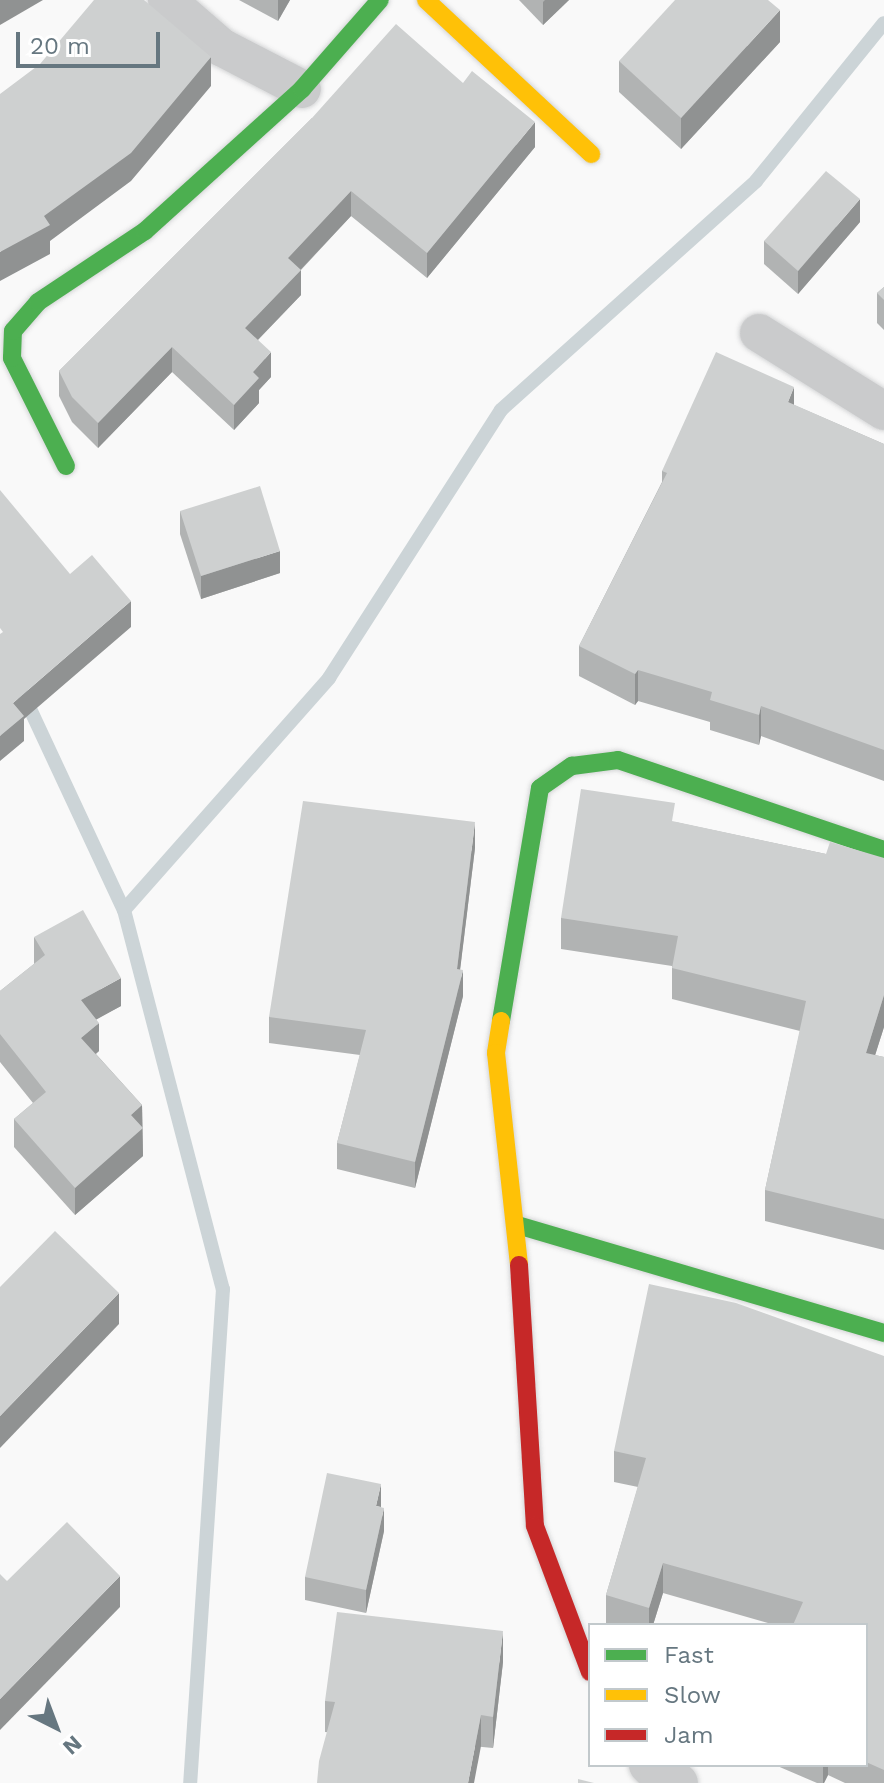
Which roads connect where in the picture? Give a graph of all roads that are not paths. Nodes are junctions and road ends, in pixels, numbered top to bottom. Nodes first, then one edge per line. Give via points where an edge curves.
1 (167, 0) edge
2 (380, 0) edge
3 (426, 0) edge
4 (302, 89) junction
5 (591, 154) dead end
6 (759, 333) dead end
7 (884, 411) edge
8 (66, 466) dead end
9 (884, 850) edge
10 (517, 1225) junction
11 (884, 1333) edge
12 (588, 1667) edge
13 (651, 1767) edge
14 (679, 1783) edge

1 - 4 street via 221,47
2 - 4 street
3 - 5 street
4 - 8 street via 145,231 38,302 13,331 12,358
6 - 7 street
9 - 10 street via 618,760 572,766 540,788 496,1053
10 - 11 street
10 - 12 street via 535,1526
13 - 14 street

